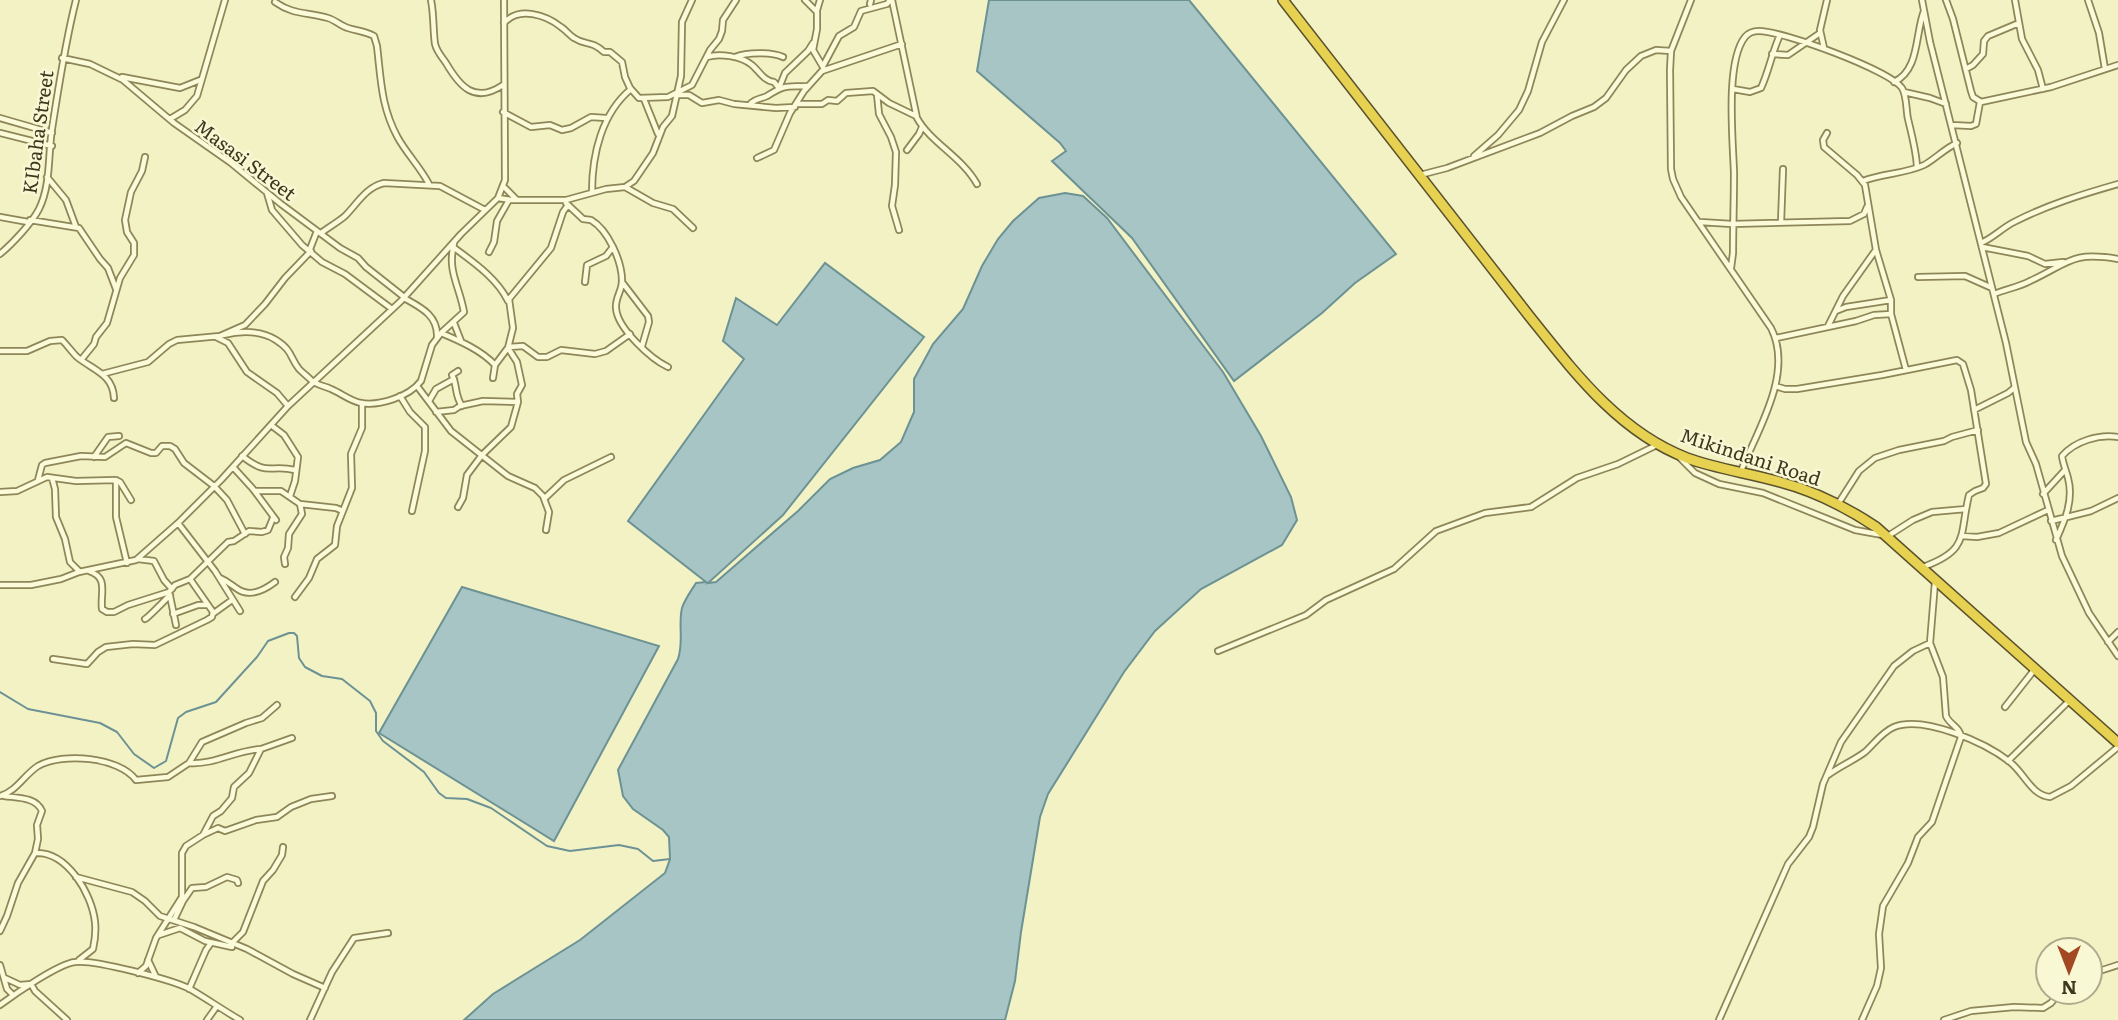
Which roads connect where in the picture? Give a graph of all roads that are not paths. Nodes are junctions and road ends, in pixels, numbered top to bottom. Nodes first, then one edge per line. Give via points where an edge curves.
1 (76, 0) edge
2 (225, 0) edge
3 (431, 0) edge
4 (504, 0) edge
5 (692, 0) edge
6 (736, 0) edge
7 (805, 0) edge
8 (820, 0) edge
9 (891, 0) edge
10 (1283, 0) edge
11 (1564, 0) edge
12 (1691, 0) edge
13 (1827, 0) edge
14 (1922, 0) edge
15 (1946, 0) edge
16 (2015, 0) edge
17 (2088, 0) edge
18 (275, 2) dead end
19 (1924, 10) junction
20 (817, 11) junction
21 (504, 23) junction
22 (2019, 23) junction
23 (1820, 33) junction
24 (1780, 35) junction
25 (1805, 43) junction
26 (813, 44) junction
27 (902, 44) junction
28 (1824, 49) junction
29 (1671, 51) junction
30 (1772, 54) junction
31 (707, 57) junction
32 (783, 57) dead end
33 (62, 58) junction
34 (735, 58) junction
35 (2118, 65) edge
36 (824, 68) junction
37 (1965, 69) junction
38 (2105, 69) junction
39 (117, 76) junction
40 (200, 79) junction
41 (1894, 82) junction
42 (504, 84) junction
43 (809, 86) junction
44 (779, 88) junction
45 (631, 89) junction
46 (1733, 89) junction
47 (2043, 89) junction
48 (1904, 92) junction
49 (678, 93) junction
50 (877, 94) junction
51 (644, 99) junction
52 (1980, 102) junction
53 (751, 104) junction
54 (1946, 104) junction
55 (796, 106) junction
56 (503, 112) junction
57 (917, 117) junction
58 (0, 118) edge
59 (606, 118) junction
60 (170, 119) junction
61 (1952, 125) junction
62 (922, 127) junction
63 (0, 133) edge
64 (52, 133) junction
65 (1827, 133) dead end
66 (658, 135) junction
67 (1956, 143) junction
68 (52, 146) junction
69 (907, 150) dead end
70 (145, 157) dead end
71 (757, 158) dead end
72 (1471, 159) junction
73 (1917, 166) junction
74 (1783, 169) dead end
75 (1419, 176) junction
76 (47, 177) junction
77 (1863, 181) junction
78 (429, 184) junction
79 (977, 184) dead end
80 (2118, 184) edge
81 (503, 186) junction
82 (625, 187) junction
83 (266, 192) junction
84 (592, 192) junction
85 (498, 198) junction
86 (509, 200) junction
87 (518, 200) junction
88 (562, 200) junction
89 (1868, 204) junction
90 (568, 205) junction
91 (485, 210) junction
92 (0, 217) edge
93 (29, 222) junction
94 (1699, 222) junction
95 (1781, 222) junction
96 (1732, 224) junction
97 (76, 227) junction
98 (693, 228) dead end
99 (899, 230) dead end
100 (320, 232) junction
101 (454, 244) junction
102 (1982, 245) junction
103 (613, 247) junction
104 (310, 250) junction
105 (1876, 250) junction
106 (489, 252) dead end
107 (0, 254) edge
108 (2118, 259) edge
109 (2065, 261) junction
110 (1731, 269) junction
111 (1918, 277) dead end
112 (585, 282) dead end
113 (622, 282) junction
114 (117, 290) junction
115 (1993, 291) junction
116 (404, 298) junction
117 (1891, 300) junction
118 (508, 301) junction
119 (392, 309) junction
120 (1835, 312) junction
121 (1891, 314) junction
122 (454, 323) junction
123 (1827, 327) junction
124 (441, 333) junction
125 (630, 334) junction
126 (223, 335) junction
127 (215, 337) junction
128 (1776, 338) junction
129 (437, 340) junction
130 (461, 341) junction
131 (642, 346) junction
132 (508, 348) junction
133 (0, 351) edge
134 (81, 360) junction
135 (495, 365) junction
136 (668, 368) dead end
137 (1906, 370) junction
138 (458, 371) dead end
139 (102, 374) junction
140 (493, 378) dead end
141 (454, 379) junction
142 (314, 383) junction
143 (417, 386) junction
144 (1775, 386) junction
145 (2014, 387) junction
146 (400, 396) junction
147 (114, 398) dead end
148 (429, 402) junction
149 (518, 402) junction
150 (362, 403) junction
151 (288, 406) junction
152 (462, 406) junction
153 (1974, 410) junction
154 (436, 412) junction
155 (271, 425) junction
156 (1978, 430) junction
157 (119, 436) dead end
158 (2118, 437) edge
159 (1660, 443) junction
160 (1676, 453) junction
161 (482, 455) junction
162 (242, 456) junction
163 (94, 457) junction
164 (611, 457) dead end
165 (233, 467) junction
166 (295, 470) junction
167 (2065, 470) junction
168 (1740, 472) junction
169 (52, 478) junction
170 (38, 480) junction
171 (116, 480) junction
172 (214, 486) junction
173 (255, 491) junction
174 (0, 492) edge
175 (2043, 494) junction
176 (290, 496) junction
177 (545, 498) junction
178 (2118, 498) edge
179 (131, 500) dead end
180 (300, 504) junction
181 (1838, 504) junction
182 (458, 507) dead end
183 (1966, 509) junction
184 (2048, 510) junction
185 (343, 511) junction
186 (412, 511) dead end
187 (2067, 517) junction
188 (2051, 520) junction
189 (178, 523) junction
190 (546, 530) dead end
191 (245, 534) junction
192 (1962, 536) junction
193 (1888, 537) junction
194 (2056, 540) junction
195 (138, 559) junction
196 (209, 562) junction
197 (127, 563) junction
198 (285, 564) dead end
199 (1922, 568) junction
200 (88, 570) junction
201 (79, 572) junction
202 (219, 578) junction
203 (190, 579) junction
204 (1936, 580) junction
205 (275, 582) dead end
206 (0, 585) edge
207 (241, 591) junction
208 (171, 592) junction
209 (295, 597) dead end
210 (231, 599) junction
211 (207, 605) junction
212 (240, 611) dead end
213 (173, 614) junction
214 (213, 614) junction
215 (145, 620) dead end
216 (176, 625) dead end
217 (2118, 632) edge
218 (2108, 642) junction
219 (1930, 643) junction
220 (1218, 651) dead end
221 (2118, 656) edge
222 (53, 659) dead end
223 (2036, 669) junction
224 (2069, 700) junction
225 (277, 705) dead end
226 (2005, 707) dead end
227 (1961, 737) junction
228 (292, 738) dead end
229 (2118, 745) edge
230 (261, 749) junction
231 (2008, 761) junction
232 (189, 763) junction
233 (1827, 775) junction
234 (2, 796) edge
235 (332, 796) dead end
236 (202, 835) junction
237 (283, 847) dead end
238 (36, 853) junction
239 (76, 877) junction
240 (239, 883) dead end
241 (183, 899) junction
242 (170, 919) junction
243 (0, 931) edge
244 (388, 933) dead end
245 (156, 938) junction
246 (211, 943) junction
247 (231, 944) junction
248 (243, 948) junction
249 (148, 960) junction
250 (75, 962) junction
251 (0, 965) edge
252 (138, 973) junction
253 (5, 978) junction
254 (156, 978) junction
255 (31, 984) junction
256 (326, 988) junction
257 (189, 989) junction
258 (13, 995) junction
259 (0, 1005) edge
260 (218, 1006) junction
261 (2046, 1006) edge
262 (67, 1020) edge
263 (207, 1020) edge
264 (240, 1020) edge
265 (310, 1020) edge
266 (1719, 1020) edge
267 (1861, 1020) edge
268 (1944, 1020) edge

1 - 33 street, KIbaha Street
2 - 40 street
3 - 42 street via 436,49 452,76 475,92
4 - 21 street
5 - 49 street via 682,22
6 - 31 street
7 - 20 street
8 - 20 street
9 - 27 street
9 - 36 street via 861,11 854,26 839,36
10 - 75 highway, Mikindani Road
11 - 72 street via 1542,42 1519,110
12 - 29 street
13 - 23 street
14 - 19 street
15 - 37 street
16 - 22 street
17 - 38 street
18 - 78 street via 292,12 315,14 374,36 385,107 396,134
19 - 41 street via 1910,66
19 - 54 street
20 - 26 street
21 - 42 street
21 - 45 street via 518,13 553,21 577,40 618,58
22 - 37 street via 1988,36 1983,54
22 - 47 street
23 - 25 street
23 - 28 street
24 - 25 street
24 - 30 street
24 - 46 street via 1757,31 1746,36 1736,55
25 - 28 street
25 - 30 street via 1788,55
26 - 36 street
26 - 44 street via 785,73
27 - 36 street
27 - 57 street
28 - 41 street
29 - 72 street via 1641,56 1594,107
29 - 94 street via 1671,169 1681,197
30 - 46 street via 1760,89
31 - 34 street
31 - 49 street via 695,81
32 - 34 street via 749,53
33 - 39 street, Masasi Street
33 - 64 street, KIbaha Street
34 - 44 street
35 - 38 street
36 - 43 street
37 - 52 street via 1973,97
38 - 47 street
39 - 40 street via 180,88
39 - 60 street, Masasi Street
40 - 60 street via 193,102
41 - 48 street
42 - 56 street
43 - 44 street
43 - 55 street
44 - 53 street
45 - 51 street
45 - 59 street
46 - 96 street
47 - 52 street
48 - 54 street
48 - 73 street
49 - 51 street
49 - 53 street via 701,103
49 - 66 street via 672,116
50 - 55 street via 847,93 834,102
50 - 57 street
50 - 99 street via 879,114 896,152 892,205
51 - 66 street
52 - 61 street via 1976,124
53 - 55 street
54 - 61 street
55 - 71 street via 774,150
56 - 59 street via 531,127 550,125 562,130 591,117
56 - 81 street
57 - 62 street
58 - 64 street
59 - 84 street
60 - 83 street, Masasi Street
61 - 67 street
62 - 69 street
62 - 79 street via 968,169
63 - 68 street
64 - 68 street, KIbaha Street
65 - 77 street via 1824,147
66 - 82 street via 643,169
67 - 73 street
67 - 102 street
68 - 76 street, KIbaha Street
70 - 114 street via 125,220 134,255
72 - 75 street
73 - 77 street
74 - 95 street
75 - 159 highway, Mikindani Road via 1569,367 1628,424
76 - 93 street, KIbaha Street via 40,207
76 - 97 street via 66,200
77 - 89 street
78 - 91 street
78 - 100 street via 379,184
80 - 102 street via 2014,222
81 - 85 street
81 - 87 street
82 - 84 street
82 - 98 street via 673,209
83 - 100 street, Masasi Street
83 - 104 street via 272,210
84 - 88 street
85 - 86 street
85 - 91 street
86 - 87 street
86 - 106 street via 497,221
87 - 88 street
88 - 90 street
89 - 95 street via 1864,214 1850,221
89 - 105 street
90 - 103 street via 583,219 597,223
90 - 118 street via 551,248
91 - 101 street
92 - 93 street
93 - 97 street
93 - 107 street, KIbaha Street
94 - 96 street
94 - 110 street
95 - 96 street
96 - 110 street
97 - 114 street via 108,268
100 - 104 street
100 - 116 street, Masasi Street via 358,257
101 - 116 street
101 - 118 street via 500,286
101 - 122 street via 452,272 464,310
102 - 109 street via 2042,263
102 - 115 street
103 - 112 street via 586,267
103 - 113 street
104 - 119 street
104 - 126 street via 245,325
105 - 117 street
105 - 120 street
108 - 109 street via 2089,256
109 - 115 street via 2028,283
110 - 128 street
111 - 115 street via 1965,276
113 - 125 street via 615,306
113 - 131 street via 648,316
114 - 134 street via 107,323
115 - 145 street
116 - 119 street
116 - 129 street, Masasi Street via 433,318
117 - 120 street
117 - 121 street
118 - 132 street via 513,328
119 - 142 street
120 - 123 street
121 - 123 street
121 - 137 street
122 - 124 street
122 - 130 street
123 - 128 street
124 - 129 street
124 - 130 street
125 - 131 street
125 - 132 street via 595,354 561,351 538,357 523,346
126 - 127 street
126 - 142 street via 262,333 290,351
127 - 139 street via 177,340 148,362
127 - 151 street via 228,343 247,372
128 - 144 street
129 - 143 street
130 - 135 street
131 - 136 street
132 - 135 street
132 - 149 street via 522,385
133 - 134 street via 27,351 60,339
134 - 139 street
135 - 140 street
137 - 144 street via 1797,389
137 - 153 street via 1961,362
138 - 141 street via 452,374
139 - 147 street via 111,383
141 - 148 street via 436,389
141 - 152 street via 455,396
142 - 150 street
142 - 151 street
143 - 146 street
143 - 148 street
144 - 168 street
145 - 153 street
145 - 175 street
146 - 150 street
146 - 186 street via 425,427 425,450
148 - 154 street
149 - 152 street
149 - 161 street via 511,427
150 - 185 street via 362,428 351,454 352,488
151 - 155 street
152 - 154 street
153 - 156 street
154 - 161 street via 451,431
155 - 162 street
155 - 166 street via 297,454
156 - 181 street via 1875,458 1859,471
156 - 183 street via 1986,483 1970,494
157 - 163 street via 108,437
158 - 167 street via 2094,438 2066,451 2062,456
159 - 160 highway, Mikindani Road
159 - 220 street via 1577,478 1531,507 1485,513 1436,531 1394,569 1329,599 1306,615
160 - 168 highway, Mikindani Road
160 - 193 street via 1695,473 1719,484 1763,493 1856,530
161 - 177 street
161 - 182 street via 465,479
162 - 165 street
162 - 166 street via 261,469
163 - 170 street via 45,463
163 - 172 street via 105,457 126,443 151,453 170,446
164 - 177 street via 557,484
165 - 172 street
165 - 173 street
166 - 176 street
167 - 175 street
167 - 187 street
168 - 181 highway, Mikindani Road via 1798,487
169 - 170 street
169 - 171 street
169 - 201 street via 56,517 70,562
170 - 174 street via 17,491
171 - 179 street
171 - 197 street via 116,517
172 - 189 street
172 - 191 street via 228,500
173 - 176 street
173 - 191 street via 275,519 268,530
175 - 184 street
176 - 180 street
177 - 190 street via 549,512
178 - 187 street
180 - 185 street
180 - 198 street via 302,514 289,534
181 - 193 highway, Mikindani Road
183 - 192 street
183 - 193 street via 1932,512
184 - 188 street
184 - 192 street via 1999,533
185 - 209 street via 334,547 317,559
187 - 188 street
187 - 194 street
188 - 194 street
189 - 195 street
189 - 196 street
191 - 196 street via 228,542
192 - 199 street via 1951,553
193 - 199 highway, Mikindani Road
194 - 218 street via 2068,572
195 - 197 street
195 - 208 street via 154,561
196 - 202 street
196 - 203 street
197 - 200 street
199 - 204 highway, Mikindani Road
200 - 201 street
200 - 208 street via 101,579 102,607 107,612
201 - 206 street via 27,586
202 - 207 street
202 - 210 street
203 - 208 street
203 - 211 street
204 - 219 street
204 - 223 highway, Mikindani Road
205 - 207 street via 259,592
207 - 210 street
208 - 213 street
208 - 215 street
210 - 212 street
210 - 214 street
211 - 213 street
211 - 214 street
213 - 216 street
214 - 222 street via 155,645 106,647 87,664
217 - 218 street
218 - 221 street
219 - 227 street via 1943,677 1945,715
219 - 233 street via 1894,667 1845,735
223 - 224 highway, Mikindani Road
223 - 226 street
224 - 229 highway, Mikindani Road
224 - 231 street
225 - 232 street via 262,718 202,742
227 - 231 street
227 - 233 street via 1926,725 1904,724 1885,732 1855,759
227 - 267 street via 1932,822 1917,837 1883,906 1881,968
228 - 230 street
229 - 231 street via 2052,797 2036,791
230 - 232 street
230 - 236 street via 249,773 235,785 232,798
232 - 234 street via 168,777 140,781 115,764 53,761 34,769
233 - 266 street via 1813,827 1788,864
234 - 238 street via 28,799 41,807
235 - 236 street via 301,803 277,817
236 - 241 street via 182,853
237 - 247 street via 263,881 243,932
238 - 239 street via 54,857
238 - 243 street via 18,883
239 - 242 street via 132,892 156,914
239 - 250 street via 91,904 96,932 93,949
240 - 241 street via 227,877 191,890
241 - 242 street
242 - 245 street
242 - 247 street
244 - 256 street via 354,938
245 - 246 street via 180,929
245 - 249 street
246 - 248 street
246 - 257 street
247 - 248 street
248 - 256 street
249 - 252 street
249 - 254 street
250 - 252 street
250 - 255 street
251 - 253 street
252 - 254 street
253 - 255 street
253 - 258 street
254 - 257 street
255 - 258 street
255 - 262 street
256 - 265 street
257 - 260 street
258 - 259 street
260 - 263 street
260 - 264 street
261 - 268 street via 1971,1011

